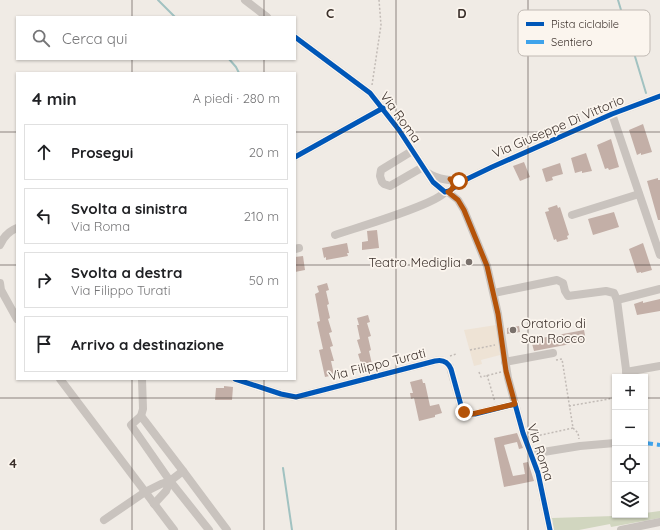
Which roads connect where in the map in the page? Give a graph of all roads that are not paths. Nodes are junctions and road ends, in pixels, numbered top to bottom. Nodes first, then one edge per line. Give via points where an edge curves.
1 (245, 0) edge
2 (267, 16) edge
3 (296, 38) edge
4 (660, 96) edge
5 (383, 108) junction
6 (612, 114) junction
7 (412, 151) junction
8 (296, 155) edge
9 (425, 170) junction
10 (448, 179) junction
11 (467, 179) junction
12 (446, 191) junction
13 (639, 194) junction
14 (572, 215) dead end
15 (16, 229) edge
16 (9, 233) junction
17 (335, 235) dead end
18 (0, 236) edge
19 (0, 245) edge
20 (660, 255) edge
21 (0, 283) edge
22 (660, 289) edge
23 (494, 293) junction
24 (617, 300) junction
25 (0, 302) edge
26 (16, 319) edge
27 (16, 320) edge
28 (553, 353) road end
29 (505, 362) junction
30 (660, 366) edge
31 (626, 374) edge
32 (61, 380) edge
33 (142, 380) edge
34 (237, 380) edge
35 (515, 404) junction
36 (141, 416) junction
37 (612, 443) edge
38 (531, 454) junction
39 (184, 471) junction
40 (170, 481) junction
41 (145, 492) junction
42 (154, 504) junction
43 (104, 520) dead end
44 (660, 522) edge
45 (637, 529) edge
46 (174, 530) edge
47 (208, 530) edge
48 (227, 530) edge
49 (550, 530) edge
50 (621, 530) edge

1 - 2 street
3 - 5 street, Via Roma via 370,92
4 - 6 street, Via Giuseppe Di Vittorio
5 - 7 street, Via Roma
5 - 8 street
6 - 11 street, Via Giuseppe Di Vittorio
6 - 13 street
7 - 9 street, Via Roma
7 - 9 street via 381,170 380,176 384,184 393,185
9 - 10 street via 436,177
9 - 12 street, Via Roma via 433,182
10 - 11 street, Via Giuseppe Di Vittorio
10 - 12 street via 453,185
10 - 12 street via 440,183
11 - 12 street, Via Giuseppe Di Vittorio
12 - 17 street, Via Giuseppe Di Vittorio via 438,198
12 - 23 street, Via Roma via 460,204 468,219 487,266
13 - 14 street
13 - 20 street
15 - 16 street
16 - 18 street
16 - 19 street
21 - 26 street
22 - 24 street
23 - 24 street via 557,280 563,283 568,296 606,291 614,293
23 - 29 street, Via Roma
24 - 31 street
25 - 27 street
28 - 29 street
29 - 35 street, Via Roma
30 - 31 street
32 - 41 street
33 - 36 street
34 - 35 street, Via Filippo Turati via 281,394 296,396 442,360 450,367 466,414
35 - 38 street, Via Roma
36 - 39 street
36 - 40 street via 131,425
37 - 38 street
38 - 49 street, Via Roma via 538,473
39 - 40 street
39 - 48 street
40 - 41 street
40 - 42 street via 166,491
40 - 47 street
41 - 42 street
41 - 43 street
42 - 46 street
44 - 45 street
45 - 50 street

